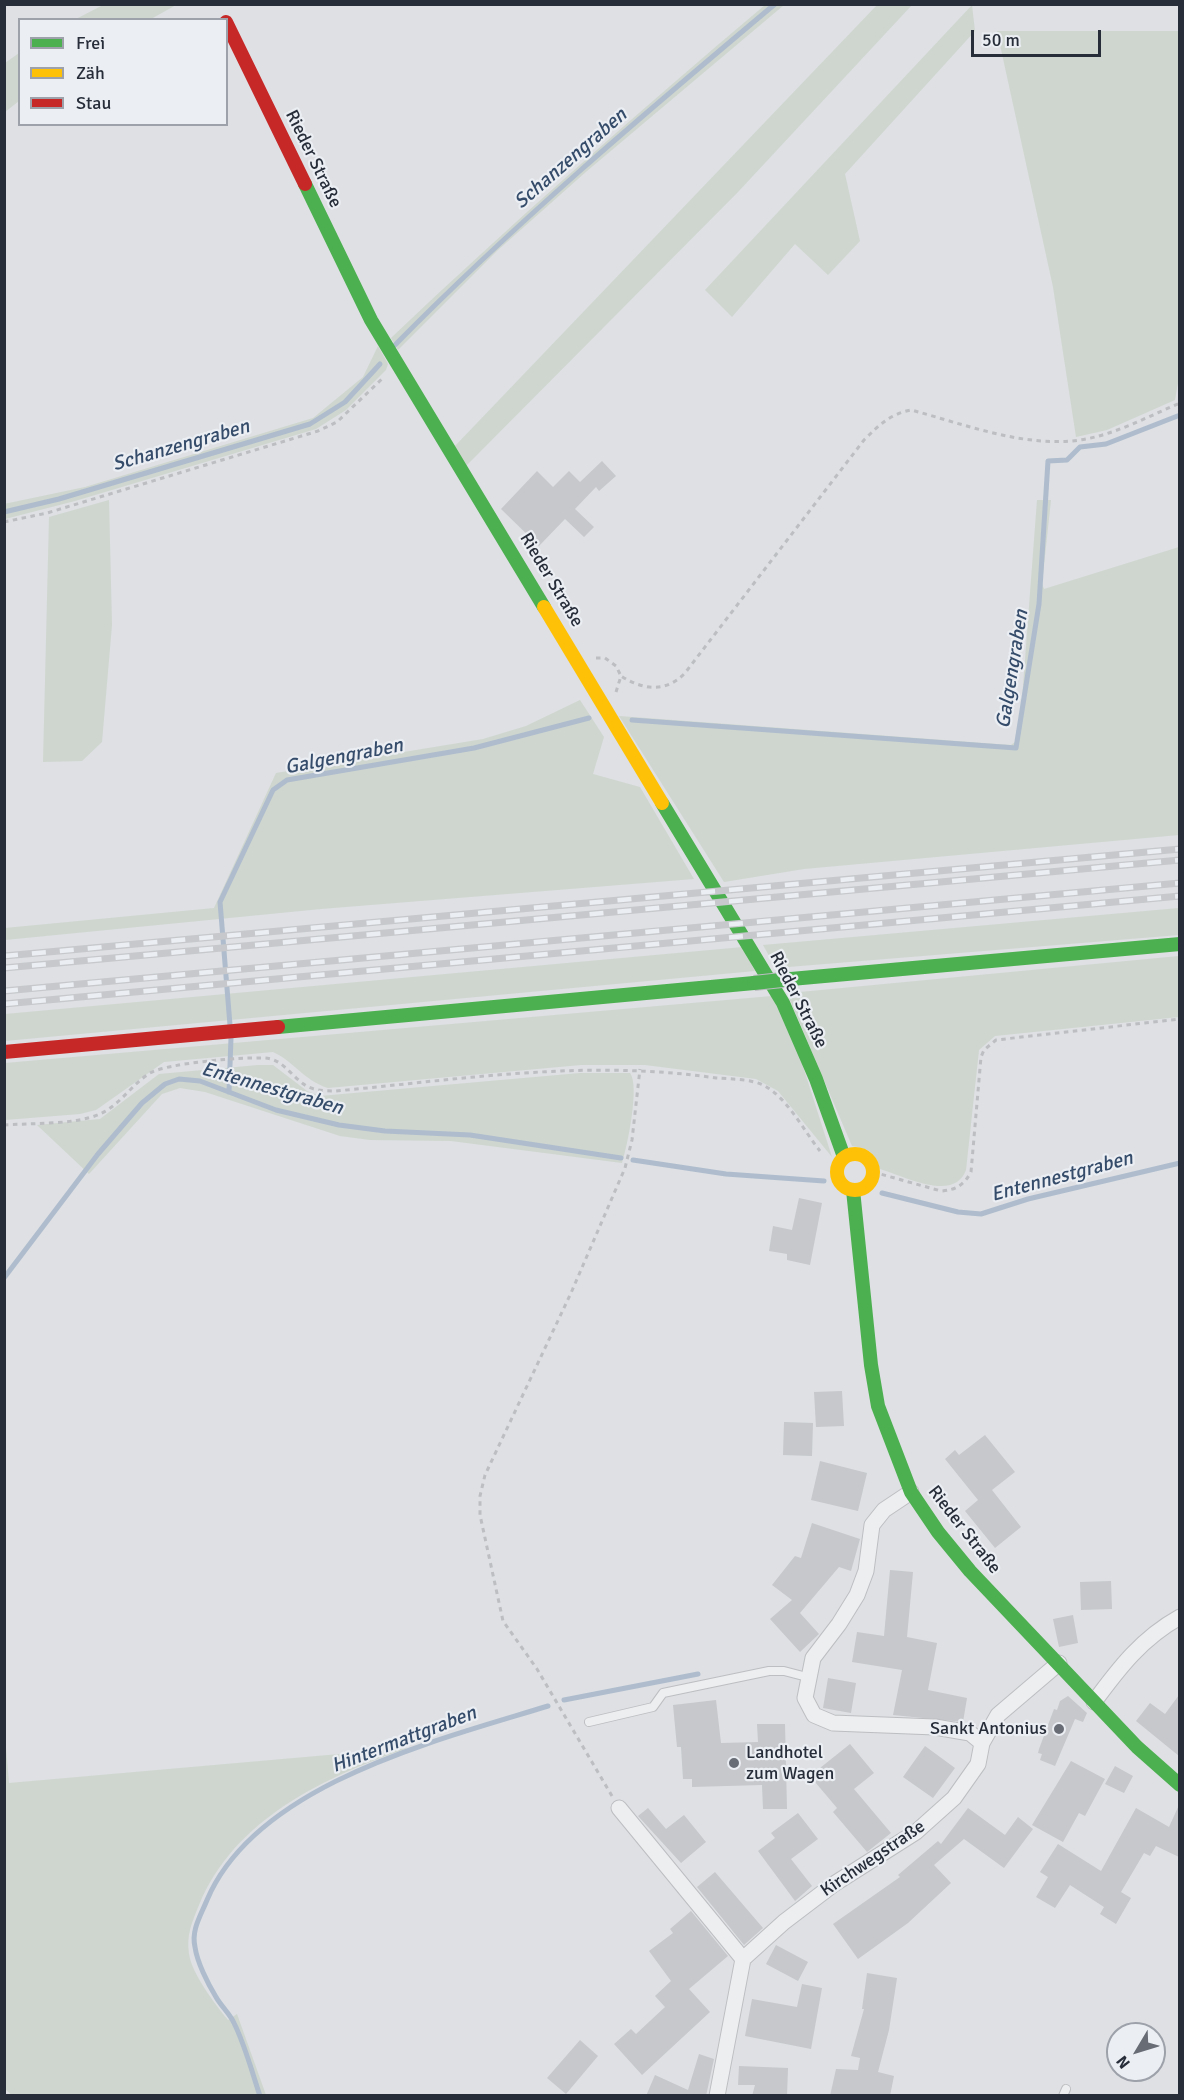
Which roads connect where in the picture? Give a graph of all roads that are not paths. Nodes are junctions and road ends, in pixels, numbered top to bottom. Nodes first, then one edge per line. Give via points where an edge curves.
1 (228, 26) edge
2 (1179, 944) edge
3 (4, 1052) edge
4 (841, 1161) junction
5 (852, 1190) junction
6 (911, 1492) junction
7 (1179, 1617) edge
8 (1059, 1663) junction
9 (807, 1677) junction
10 (1094, 1702) junction
11 (589, 1722) dead end
12 (982, 1743) junction
13 (1179, 1785) edge
14 (619, 1808) road end
15 (743, 1959) junction
16 (717, 2096) edge

1 - 4 street, Rieder Straße via 371,320 783,1003 816,1079
2 - 3 street, bridge
4 - 5 street, Rieder Straße via 839,1181
4 - 5 street via 853,1153 864,1156 873,1172 868,1183
5 - 6 street, Rieder Straße via 878,1406
6 - 8 street, Rieder Straße via 970,1571
6 - 9 street via 884,1510 872,1525 866,1571 857,1595 813,1658
7 - 10 street via 1138,1646
8 - 10 street, Rieder Straße
8 - 12 street, Kirchwegstraße via 998,1715
9 - 11 lane via 784,1671 757,1673 663,1693 653,1707
9 - 12 street via 805,1698 814,1715 822,1720 935,1727 970,1733
10 - 13 street, Rieder Straße
12 - 15 street, Kirchwegstraße via 978,1764 954,1798 924,1826 834,1884
14 - 15 street
15 - 16 street

